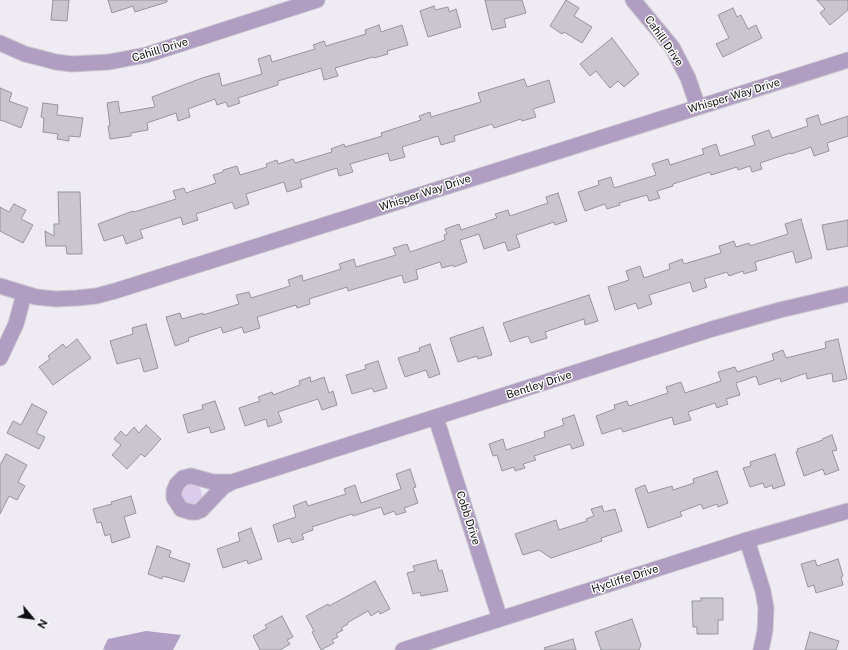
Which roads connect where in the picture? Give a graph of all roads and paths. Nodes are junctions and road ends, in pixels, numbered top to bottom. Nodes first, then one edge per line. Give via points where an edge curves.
1 (317, 0) edge
2 (633, 0) edge
3 (0, 43) edge
4 (848, 60) edge
5 (698, 107) junction
6 (0, 286) edge
7 (24, 294) junction
8 (848, 294) edge
9 (0, 358) edge
10 (436, 418) junction
11 (232, 482) dead end
12 (848, 510) edge
13 (747, 540) junction
14 (500, 619) junction
15 (403, 650) edge
16 (761, 650) edge

1 - 3 street, Cahill Drive via 146,54 109,62 56,62 25,54
2 - 5 street, Cahill Drive via 672,47 688,78
4 - 5 street, Whisper Way Drive
5 - 7 street, Whisper Way Drive via 115,291 96,296 56,299
6 - 7 street, Whisper Way Drive
7 - 9 street via 16,324
8 - 10 street, Bentley Drive via 712,330
10 - 11 street, Bentley Drive
10 - 14 street, Cobb Drive
12 - 13 street, Hycliffe Drive
13 - 14 street, Hycliffe Drive
13 - 16 street via 766,608
14 - 15 street, Hycliffe Drive

